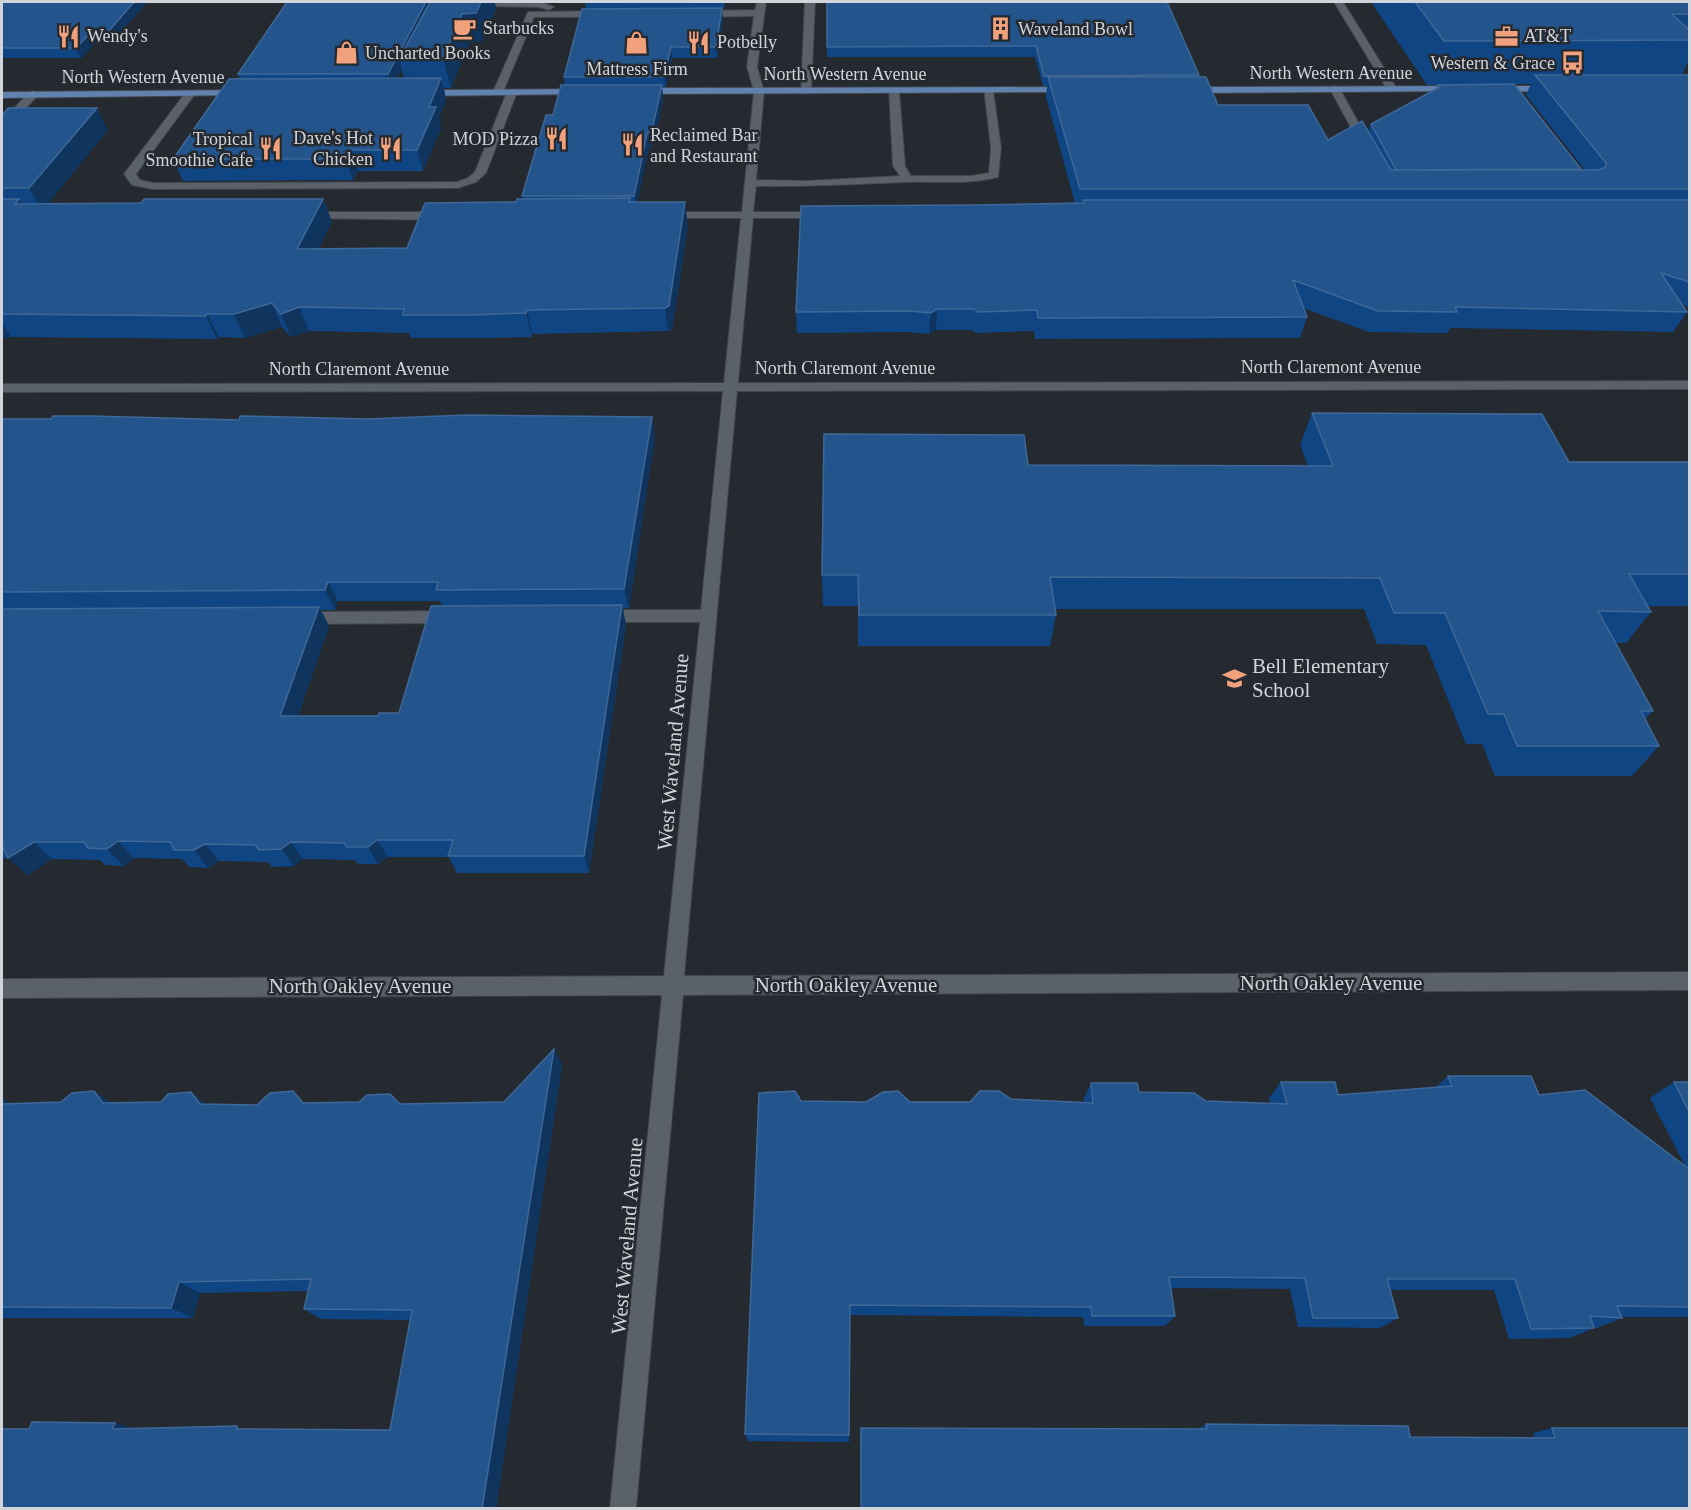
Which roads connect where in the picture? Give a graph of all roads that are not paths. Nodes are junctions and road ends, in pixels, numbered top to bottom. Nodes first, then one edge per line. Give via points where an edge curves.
1 (761, 2) edge
2 (810, 2) edge
3 (1338, 2) edge
4 (462, 3) edge
5 (760, 13) junction
6 (551, 14) junction
7 (610, 14) edge
8 (682, 14) edge
9 (1392, 89) junction
10 (1513, 89) junction
11 (1559, 89) edge
12 (894, 90) junction
13 (988, 90) junction
14 (1084, 90) edge
15 (1179, 90) edge
16 (1335, 90) junction
17 (759, 91) junction
18 (806, 91) junction
19 (498, 92) junction
20 (512, 92) junction
21 (592, 92) edge
22 (626, 92) edge
23 (248, 93) edge
24 (408, 93) edge
25 (33, 94) junction
26 (190, 94) junction
27 (2, 95) edge
28 (1526, 105) edge
29 (2, 128) edge
30 (1371, 155) edge
31 (908, 179) junction
32 (750, 183) junction
33 (654, 215) edge
34 (747, 215) junction
35 (837, 215) edge
36 (298, 216) edge
37 (452, 216) edge
38 (1689, 385) edge
39 (731, 387) junction
40 (2, 388) edge
41 (708, 615) junction
42 (584, 616) edge
43 (465, 617) edge
44 (287, 618) edge
45 (1689, 981) edge
46 (673, 985) junction
47 (2, 988) edge
48 (623, 1509) edge

1 - 5 street, West Waveland Avenue
2 - 18 street
3 - 9 street
4 - 6 street via 540,4 549,8
5 - 8 street
5 - 17 street, West Waveland Avenue via 752,67
6 - 7 street
6 - 19 street via 531,14
9 - 10 main road, North Western Avenue
9 - 16 main road, North Western Avenue
10 - 11 main road, North Western Avenue
10 - 28 street
12 - 13 main road, North Western Avenue
12 - 18 main road, North Western Avenue
12 - 31 street via 899,166
13 - 14 main road, North Western Avenue
13 - 31 street via 996,148 994,175
15 - 16 main road, North Western Avenue
16 - 30 street
17 - 18 main road, North Western Avenue
17 - 22 main road, North Western Avenue
17 - 32 street, West Waveland Avenue
19 - 20 main road
19 - 24 main road
20 - 21 main road
20 - 26 street via 480,173 459,185 136,183 130,174
23 - 26 main road, North Western Avenue
25 - 26 main road, North Western Avenue
25 - 27 main road, North Western Avenue
25 - 29 street
31 - 32 street
32 - 34 street, West Waveland Avenue
33 - 34 street
34 - 35 street
34 - 39 street, West Waveland Avenue
36 - 37 street
38 - 39 street, North Claremont Avenue
39 - 40 street, North Claremont Avenue
39 - 41 street, West Waveland Avenue
41 - 42 street
41 - 46 street, West Waveland Avenue
43 - 44 street
45 - 46 street, North Oakley Avenue
46 - 47 street, North Oakley Avenue
46 - 48 street, West Waveland Avenue

